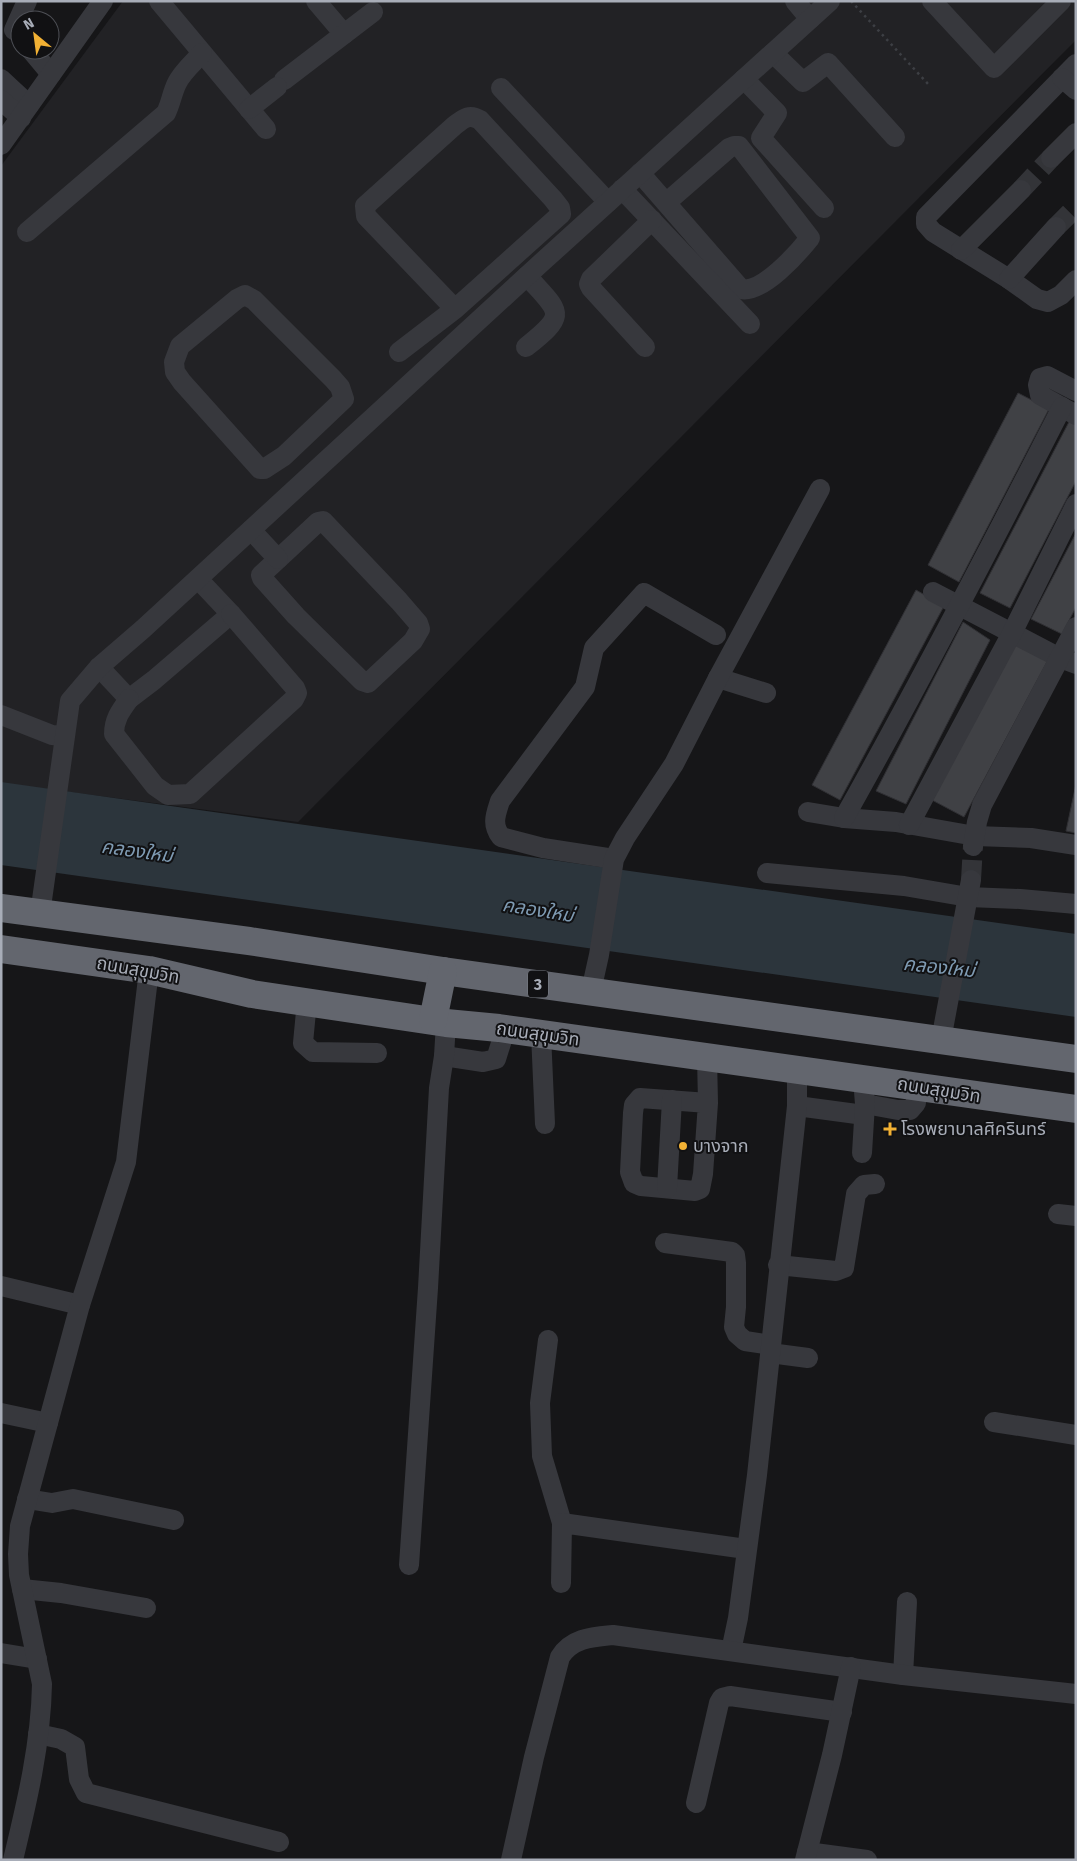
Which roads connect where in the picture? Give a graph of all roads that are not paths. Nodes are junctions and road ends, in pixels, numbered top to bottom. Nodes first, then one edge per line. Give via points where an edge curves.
1 (104, 1) edge
2 (159, 1) edge
3 (316, 1) edge
4 (795, 1) edge
5 (830, 1) edge
6 (932, 1) edge
7 (1061, 1) edge
8 (373, 12) dead end
9 (1, 15) edge
10 (810, 19) junction
11 (10, 26) edge
12 (344, 34) junction
13 (202, 53) junction
14 (773, 53) junction
15 (40, 60) edge
16 (52, 74) junction
17 (1071, 77) edge
18 (744, 78) junction
19 (1, 79) edge
20 (501, 88) dead end
21 (1, 100) edge
22 (249, 109) junction
23 (25, 112) junction
24 (266, 129) dead end
25 (1076, 133) edge
26 (895, 137) dead end
27 (1, 146) edge
28 (1051, 158) tunnel mouth
29 (640, 173) junction
30 (1021, 190) tunnel mouth
31 (615, 196) junction
32 (667, 202) junction
33 (824, 208) dead end
34 (652, 220) junction
35 (1056, 226) tunnel mouth
36 (27, 232) dead end
37 (961, 250) junction
38 (527, 276) junction
39 (1009, 279) junction
40 (1076, 280) edge
41 (455, 309) junction
42 (750, 324) dead end
43 (646, 346) dead end
44 (526, 347) dead end
45 (433, 363) junction
46 (1076, 391) edge
47 (1069, 411) edge
48 (284, 456) junction
49 (304, 481) junction
50 (820, 489) dead end
51 (1076, 504) edge
52 (251, 530) junction
53 (278, 559) junction
54 (198, 579) junction
55 (933, 592) dead end
56 (960, 607) junction
57 (231, 614) junction
58 (1076, 627) edge
59 (1012, 633) junction
60 (716, 635) dead end
61 (1068, 661) edge
62 (99, 667) junction
63 (718, 678) junction
64 (766, 693) dead end
65 (129, 698) junction
66 (1, 715) edge
67 (64, 736) junction
68 (808, 812) dead end
69 (844, 818) junction
70 (909, 824) junction
71 (974, 841) junction
72 (1076, 844) edge
73 (614, 862) junction
74 (767, 873) dead end
75 (968, 896) junction
76 (1076, 904) edge
77 (1, 908) edge
78 (40, 914) junction
79 (1, 949) edge
80 (149, 970) junction
81 (443, 971) junction
82 (591, 991) junction
83 (307, 1001) junction
84 (439, 1022) junction
85 (499, 1028) junction
86 (943, 1028) junction
87 (541, 1034) junction
88 (377, 1053) dead end
89 (444, 1056) junction
90 (706, 1057) junction
91 (1076, 1059) edge
92 (797, 1070) junction
93 (672, 1100) junction
94 (864, 1100) junction
95 (708, 1103) junction
96 (797, 1106) junction
97 (1076, 1109) edge
98 (545, 1124) dead end
99 (862, 1153) dead end
100 (875, 1184) dead end
101 (667, 1188) junction
102 (665, 1243) dead end
103 (778, 1264) junction
104 (1, 1286) edge
105 (80, 1305) junction
106 (548, 1340) dead end
107 (770, 1349) junction
108 (808, 1358) dead end
109 (1, 1413) edge
110 (994, 1422) dead end
111 (48, 1423) junction
112 (1076, 1435) edge
113 (27, 1499) junction
114 (174, 1520) dead end
115 (562, 1523) junction
116 (746, 1549) junction
117 (409, 1566) dead end
118 (561, 1583) dead end
119 (22, 1589) junction
120 (907, 1602) dead end
121 (146, 1608) dead end
122 (732, 1651) junction
123 (1, 1653) edge
124 (37, 1659) junction
125 (851, 1667) junction
126 (903, 1676) junction
127 (1076, 1694) edge
128 (842, 1712) junction
129 (38, 1734) junction
130 (696, 1803) dead end
131 (279, 1842) dead end
132 (806, 1856) edge
133 (13, 1860) edge
134 (511, 1860) edge
135 (867, 1860) edge

1 - 16 street
2 - 13 street
3 - 12 street
4 - 10 street
5 - 10 street
6 - 7 street via 994,68
8 - 12 street
9 - 11 street
10 - 14 street
12 - 22 street
13 - 22 street
13 - 36 street via 176,84 166,113
14 - 18 street
14 - 26 street via 803,82 828,63
15 - 16 street
16 - 23 street
17 - 37 street via 926,217 926,224 933,232
18 - 29 street
18 - 33 street via 777,113 761,138
19 - 23 street
20 - 31 street
21 - 23 street
22 - 24 street
23 - 27 street
25 - 28 street
29 - 31 street
29 - 32 street
30 - 37 street
31 - 34 street
31 - 38 street
32 - 32 street via 729,148 739,146 810,238 770,277 757,287 744,290
34 - 42 street
34 - 43 street via 590,279 589,284
35 - 39 street
37 - 39 street
38 - 44 street via 555,308 556,316 549,329
38 - 45 street
39 - 40 street via 1037,299 1048,302 1061,295
41 - 41 street via 561,214 553,200 474,116 466,117 454,126 365,206 366,216
41 - 45 street via 405,347
45 - 49 street
46 - 47 street via 1047,376 1040,378 1040,395
47 - 56 street
48 - 48 street via 341,403 344,395 334,379 254,300 245,295 180,346 174,362 175,372 260,469
48 - 49 street
49 - 52 street
50 - 63 street
51 - 59 street
52 - 53 street
52 - 54 street
53 - 53 street via 323,521 399,601 420,629 413,641 368,683 362,681 262,578 261,575
54 - 57 street
54 - 62 street
55 - 56 street
56 - 59 street
56 - 69 street
57 - 65 street
57 - 65 street via 297,693 190,794 168,794 155,786 114,734 117,715
58 - 61 street
59 - 61 street
59 - 70 street
60 - 73 street via 644,593 594,648 586,687 500,801 494,820 501,837
61 - 71 street via 982,805
62 - 65 street
62 - 67 street via 70,701
63 - 64 street
63 - 73 street via 674,764 625,838
66 - 67 street via 52,735
67 - 78 street
68 - 69 street
69 - 70 street
70 - 71 street
71 - 72 street via 1032,838
73 - 82 street
74 - 75 street via 904,886
75 - 76 street
75 - 86 street
77 - 78 highway, 3
78 - 81 highway, 3 via 250,941
79 - 80 highway, ถนนสุขุมวิท
80 - 83 highway, ถนนสุขุมวิท via 252,994
80 - 105 street via 126,1162
81 - 82 highway, 3
81 - 84 highway
82 - 86 highway, 3
83 - 84 highway, ถนนสุขุมวิท
83 - 88 street via 303,1043 313,1052
84 - 85 highway, ถนนสุขุมวิท
84 - 89 street
85 - 87 highway, ถนนสุขุมวิท
85 - 89 street via 502,1040 496,1059 484,1062
86 - 91 highway, 3
87 - 90 highway, ถนนสุขุมวิท
87 - 98 street
89 - 117 street via 439,1088
90 - 92 highway, ถนนสุขุมวิท
90 - 95 street
92 - 94 highway, ถนนสุขุมวิท
92 - 96 street
93 - 95 street
93 - 101 street
93 - 101 street via 640,1098 633,1113 631,1177 641,1186
94 - 96 street
94 - 97 highway, ถนนสุขุมวิท via 914,1086
94 - 99 street
95 - 101 street via 700,1189
96 - 103 street
100 - 103 street via 864,1185 856,1194 844,1268 836,1271
102 - 107 street via 735,1255 734,1328 745,1341
103 - 107 street
104 - 105 street
105 - 111 street
106 - 115 street via 540,1403 542,1456
107 - 108 street
107 - 116 street
109 - 111 street
110 - 112 street
111 - 113 street
113 - 114 street via 52,1503 73,1499
113 - 119 street via 20,1526 18,1554
115 - 116 street
115 - 118 street
116 - 122 street
119 - 121 street
119 - 124 street
120 - 126 street
122 - 125 street
122 - 134 street via 613,1635 589,1637 569,1646 557,1667
123 - 124 street
124 - 129 street via 42,1684
125 - 126 street
125 - 128 street
126 - 127 street
128 - 130 street via 730,1696 722,1698 707,1747
128 - 132 street
129 - 131 street via 61,1739 75,1747 80,1779 86,1793
129 - 133 street
132 - 135 street

